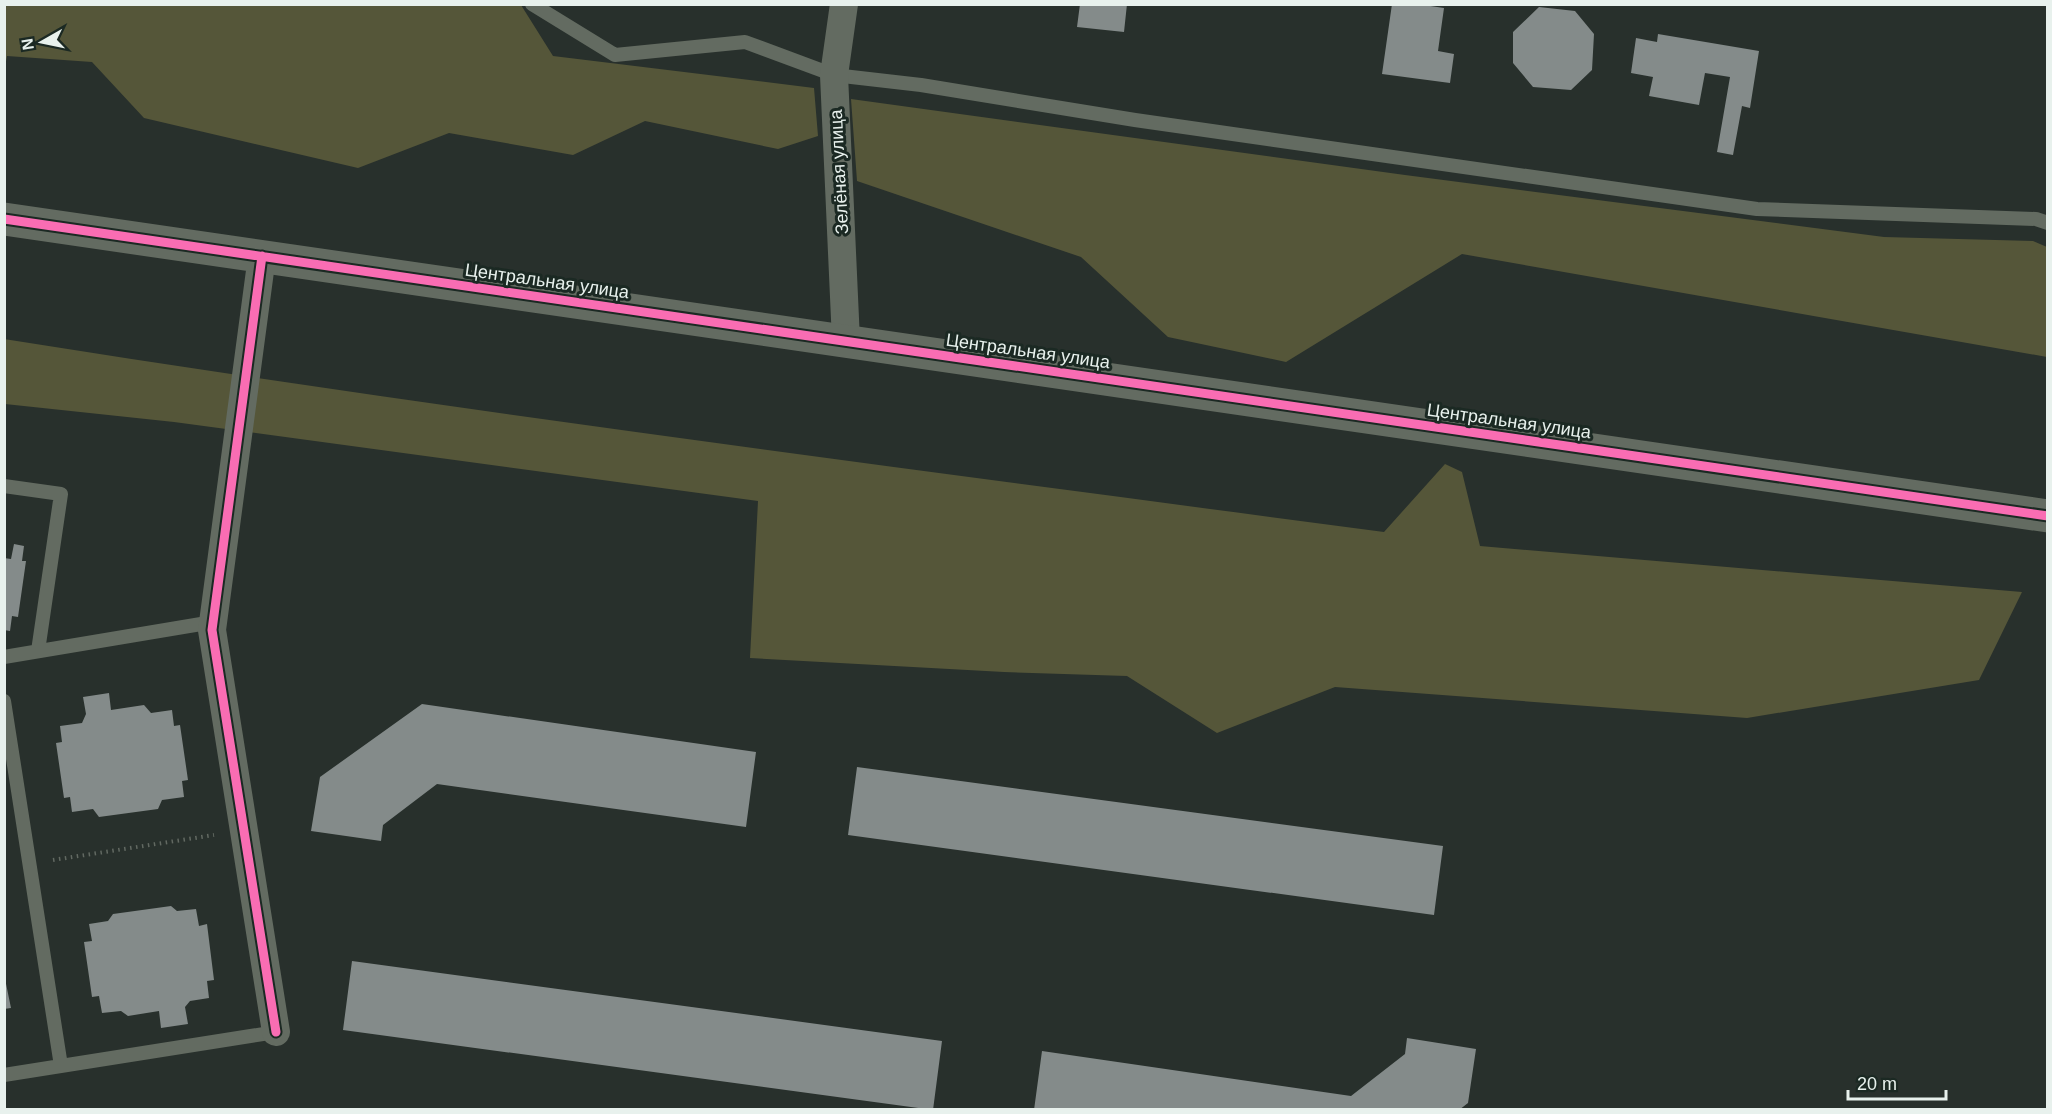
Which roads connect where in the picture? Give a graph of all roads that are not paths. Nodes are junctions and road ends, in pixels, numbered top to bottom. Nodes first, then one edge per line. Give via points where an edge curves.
1 (532, 4) edge
2 (844, 4) edge
3 (834, 75) junction
4 (4, 219) edge
5 (2048, 223) edge
6 (262, 256) junction
7 (846, 340) junction
8 (4, 486) edge
9 (2048, 516) edge
10 (213, 622) junction
11 (38, 651) junction
12 (4, 657) edge
13 (4, 701) edge
14 (276, 1032) joint
15 (61, 1066) junction
16 (4, 1075) edge

1 - 3 lane via 615,55 745,42
2 - 3 street, Зелёная улица
3 - 5 lane via 1757,209 2036,219
3 - 7 street, Зелёная улица
4 - 6 street, Центральная улица
6 - 7 street, Центральная улица
6 - 10 street
7 - 9 street, Центральная улица
8 - 11 lane via 61,494
10 - 11 lane
10 - 14 street
11 - 12 lane
13 - 15 lane
14 - 15 lane
15 - 16 lane

